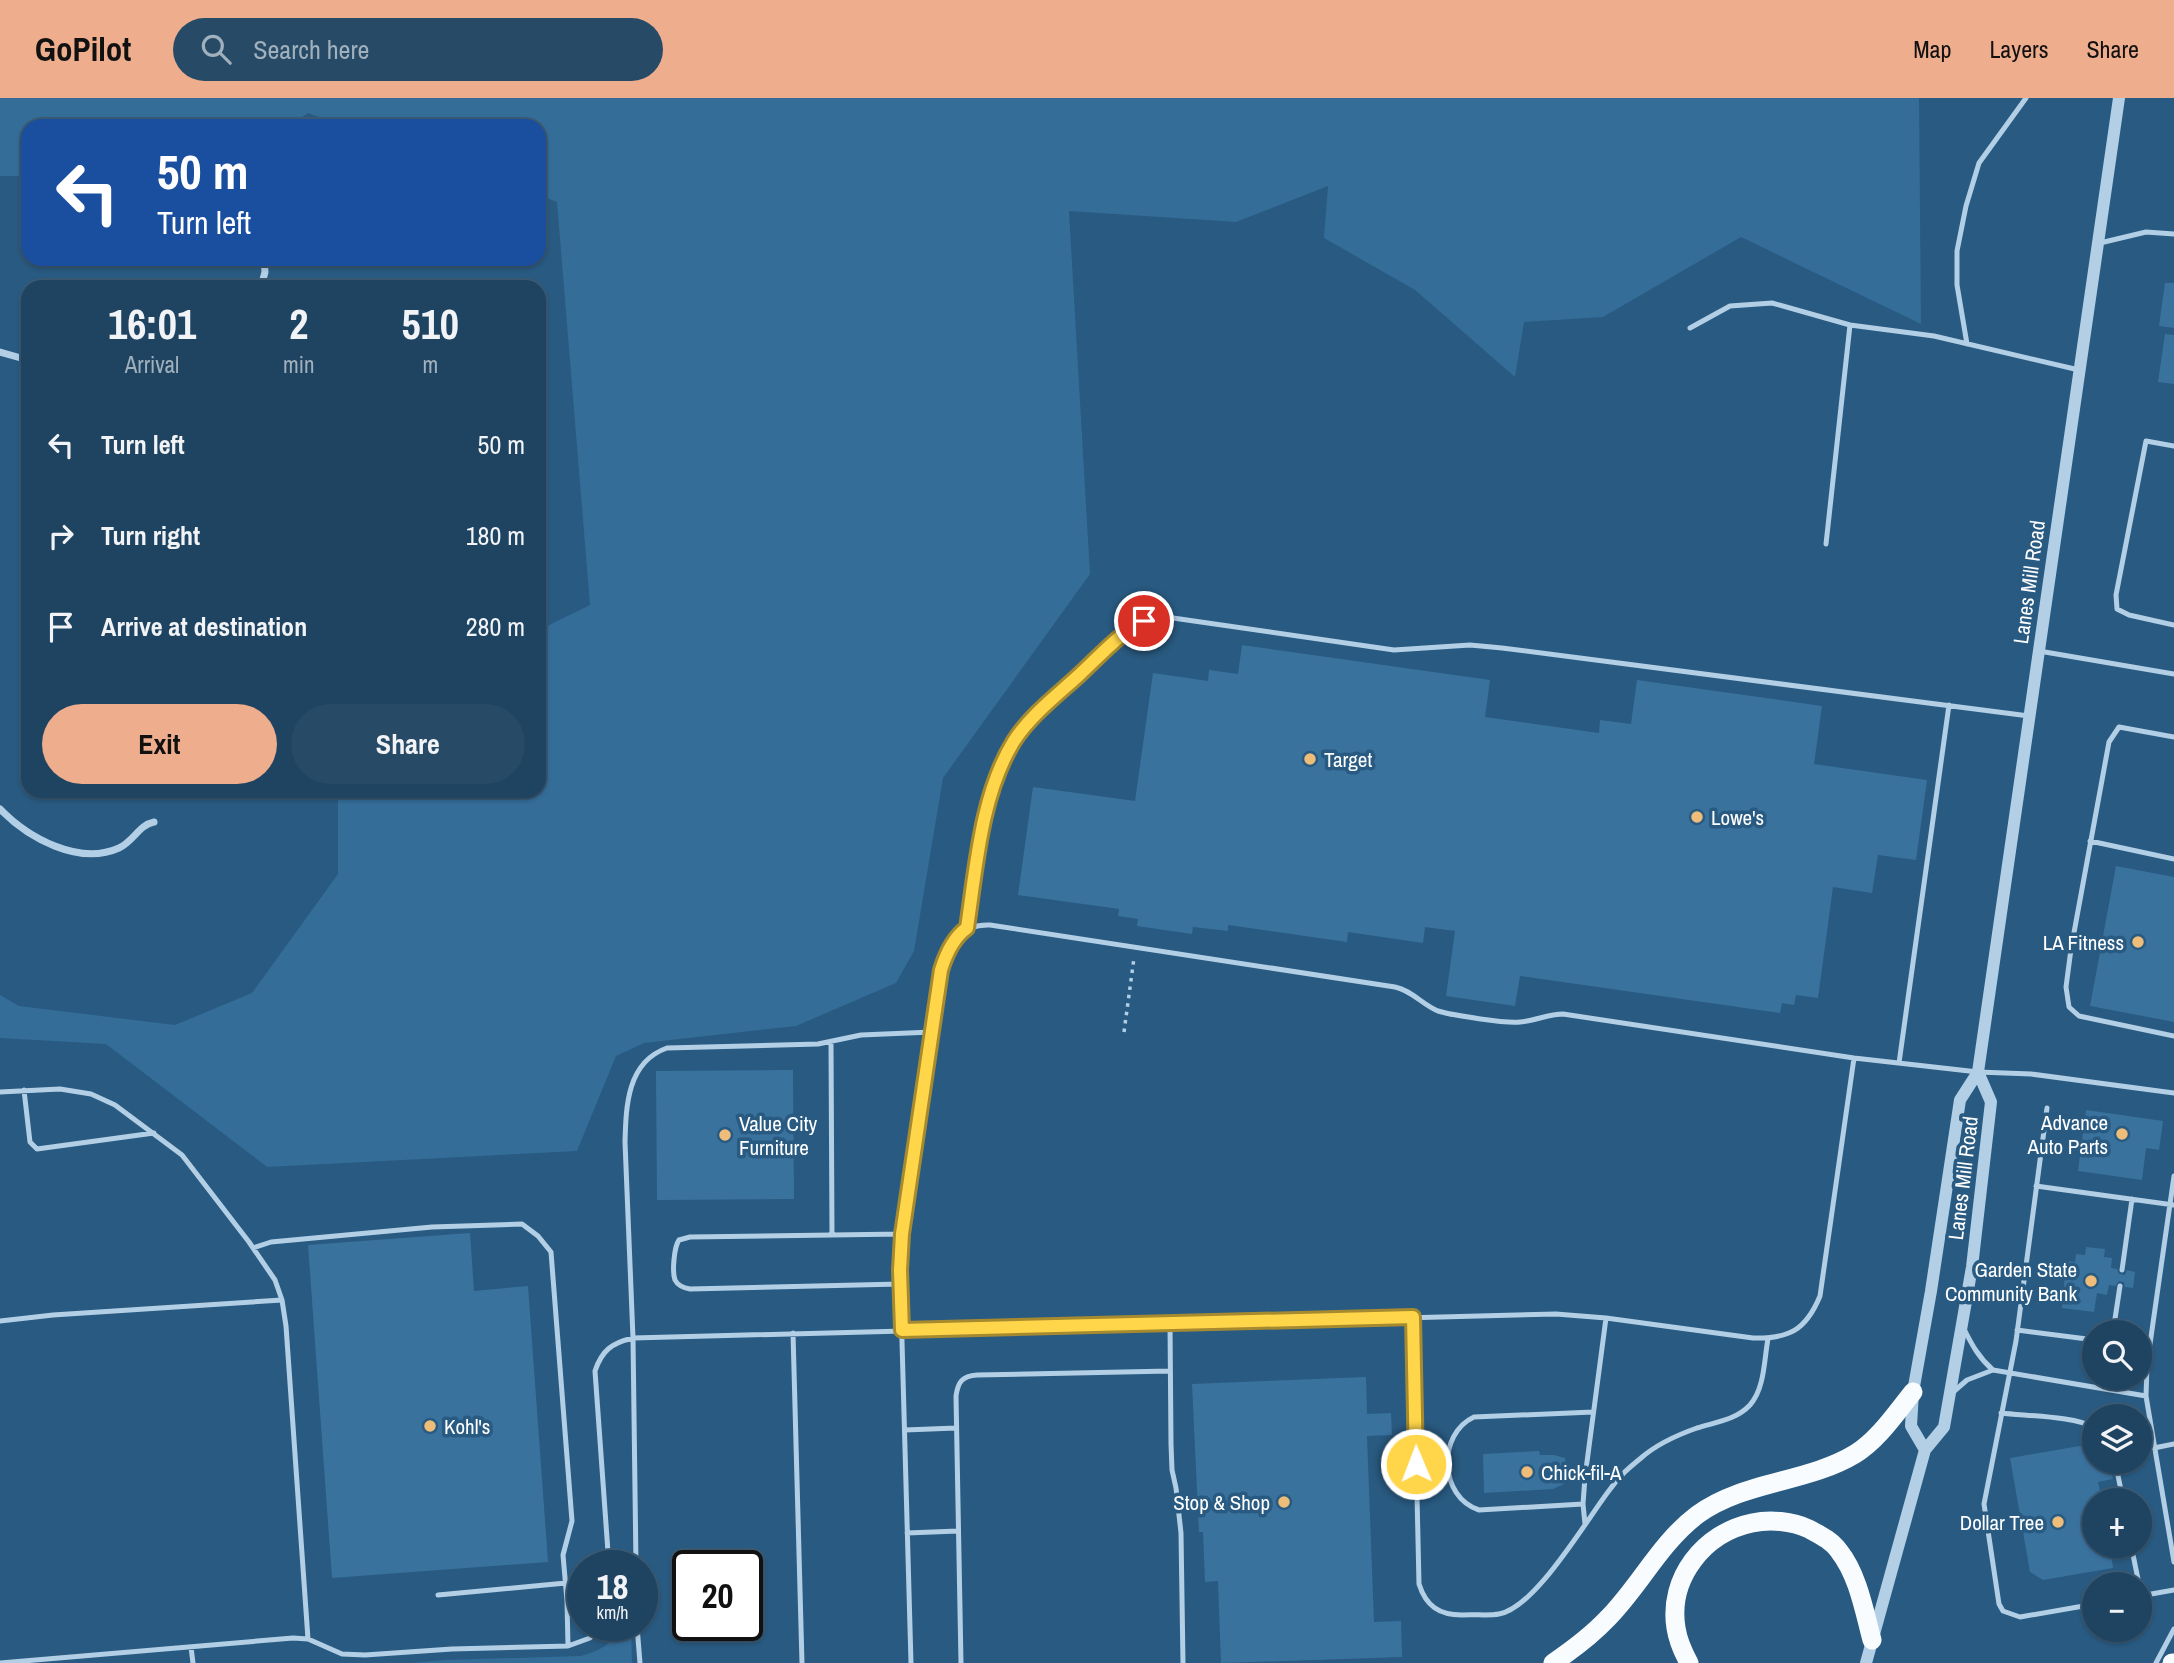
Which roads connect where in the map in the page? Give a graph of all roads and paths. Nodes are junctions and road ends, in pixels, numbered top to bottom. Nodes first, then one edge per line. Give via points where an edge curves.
1 (2026, 98) edge
2 (2119, 98) edge
3 (2174, 234) edge
4 (2097, 244) junction
5 (1850, 326) junction
6 (1690, 328) dead end
7 (1967, 344) junction
8 (0, 352) edge
9 (21, 358) edge
10 (2079, 370) junction
11 (2174, 446) edge
12 (1826, 544) dead end
13 (2174, 625) edge
14 (2039, 651) junction
15 (2174, 674) edge
16 (1949, 705) junction
17 (2030, 716) junction
18 (2174, 737) edge
19 (0, 809) edge
20 (154, 822) dead end
21 (2090, 841) junction
22 (2174, 859) edge
23 (967, 928) junction
24 (1140, 948) junction
25 (932, 1031) junction
26 (1124, 1032) dead end
27 (2174, 1037) edge
28 (831, 1042) junction
29 (1854, 1058) junction
30 (1899, 1063) junction
31 (1978, 1072) junction
32 (24, 1090) junction
33 (0, 1092) edge
34 (2174, 1093) edge
35 (2048, 1108) dead end
36 (154, 1133) junction
37 (2174, 1176) edge
38 (2036, 1186) junction
39 (2132, 1199) junction
40 (2172, 1205) edge
41 (902, 1234) junction
42 (832, 1235) junction
43 (253, 1248) junction
44 (2122, 1270) dead end
45 (900, 1284) junction
46 (2120, 1286) dead end
47 (282, 1300) junction
48 (1413, 1317) junction
49 (1606, 1318) junction
50 (2115, 1320) edge
51 (0, 1321) edge
52 (1170, 1324) junction
53 (1963, 1326) junction
54 (2017, 1329) junction
55 (902, 1330) junction
56 (793, 1334) junction
57 (633, 1338) junction
58 (2082, 1338) edge
59 (1768, 1339) junction
60 (1993, 1370) junction
61 (1170, 1371) junction
62 (2009, 1373) junction
63 (1913, 1392) junction
64 (1950, 1395) junction
65 (2146, 1396) junction
66 (1593, 1412) junction
67 (2001, 1413) junction
68 (2082, 1423) edge
69 (956, 1428) junction
70 (905, 1430) junction
71 (2174, 1444) edge
72 (2154, 1448) junction
73 (1925, 1450) junction
74 (1583, 1504) junction
75 (1585, 1524) junction
76 (958, 1531) junction
77 (908, 1533) junction
78 (608, 1550) edge
79 (636, 1550) edge
80 (2174, 1562) edge
81 (566, 1583) junction
82 (2174, 1590) edge
83 (2152, 1593) edge
84 (438, 1595) dead end
85 (2082, 1606) edge
86 (2174, 1629) edge
87 (308, 1639) junction
88 (1872, 1640) junction
89 (582, 1641) edge
90 (638, 1641) edge
91 (568, 1646) junction
92 (191, 1647) junction
93 (24, 1662) edge
94 (0, 1663) edge
95 (193, 1663) edge
96 (640, 1663) edge
97 (802, 1663) edge
98 (911, 1663) edge
99 (961, 1663) edge
100 (1183, 1663) edge
101 (1553, 1663) edge
102 (1689, 1663) edge
103 (1866, 1663) edge
104 (2156, 1663) edge

1 - 7 lane via 1979,163 1966,206 1957,251 1957,285
2 - 4 street, Lanes Mill Road
3 - 4 lane via 2146,232
4 - 10 street, Lanes Mill Road
5 - 6 lane via 1772,303 1730,306
5 - 7 lane
5 - 12 lane
7 - 10 lane
8 - 9 street
10 - 14 street, Lanes Mill Road
11 - 13 lane via 2146,441 2116,595 2117,609
14 - 15 lane
14 - 17 street, Lanes Mill Road
16 - 17 lane
16 - 23 lane via 1502,648 1470,645 1394,650 1173,618 1144,621 1112,644 1032,718 1015,740 993,787
16 - 30 lane
17 - 31 street, Lanes Mill Road
18 - 21 lane via 2119,727 2109,742
19 - 20 street via 34,836 91,854 122,847
21 - 22 lane
21 - 27 lane via 2066,987 2069,1007 2079,1016
23 - 24 lane via 990,925
23 - 25 lane via 958,934 944,960
24 - 26 path via 1134,959
24 - 29 lane via 1400,988 1451,1014 1517,1023 1563,1014
25 - 28 lane via 861,1035
25 - 41 lane
28 - 42 lane
28 - 57 lane via 667,1048 655,1052 637,1071 626,1110
29 - 30 lane
29 - 59 lane via 1820,1296 1800,1327
30 - 31 lane
31 - 34 lane via 2031,1074
31 - 53 street, Lanes Mill Road via 1991,1102
31 - 63 street, Lanes Mill Road via 1960,1100
32 - 33 lane
32 - 36 lane via 60,1088 91,1094
32 - 36 lane via 30,1142 37,1149
35 - 38 lane
36 - 43 lane via 182,1155
37 - 40 lane
38 - 39 lane
38 - 54 lane
39 - 40 lane
39 - 44 lane
40 - 65 lane
41 - 42 lane
41 - 45 lane
42 - 45 lane via 679,1240 674,1246 675,1280 690,1289
43 - 47 lane via 275,1280
43 - 81 lane via 271,1242 488,1224 522,1224 538,1236 551,1252 559,1344 572,1521 563,1555
45 - 55 lane
46 - 50 lane
47 - 51 lane
47 - 87 lane
48 - 49 lane via 1556,1314
48 - 52 lane
48 - 75 lane via 1419,1584 1423,1597 1438,1612 1449,1615 1509,1610 1548,1576
49 - 59 lane
49 - 66 lane
52 - 55 lane
52 - 61 lane
53 - 60 lane via 1975,1351
53 - 64 street, Lanes Mill Road
54 - 58 lane
54 - 62 lane
55 - 56 lane
55 - 70 lane
56 - 57 lane
56 - 97 lane
57 - 78 lane via 602,1353 595,1371
57 - 79 lane
59 - 75 lane via 1760,1385 1749,1407 1652,1449 1623,1474
60 - 62 lane
60 - 64 lane via 1967,1380
61 - 69 lane via 966,1376 960,1380 956,1396
61 - 100 lane via 1172,1470 1181,1533
62 - 65 lane
62 - 67 lane
63 - 73 street, Lanes Mill Road via 1910,1426
63 - 101 highway via 1858,1452 1831,1467 1731,1497 1697,1516 1607,1619
64 - 73 street, Lanes Mill Road via 1944,1427
65 - 72 lane
66 - 74 lane
66 - 74 lane via 1474,1417 1455,1432 1448,1459 1452,1489 1470,1507
67 - 68 lane
67 - 85 lane via 1984,1504 1999,1604 2003,1611 2020,1617
69 - 70 lane
69 - 76 lane
70 - 77 lane
71 - 72 lane
72 - 80 lane
73 - 88 street, Lanes Mill Road
74 - 75 lane
76 - 77 lane
76 - 99 lane
77 - 98 lane
81 - 84 lane
81 - 91 lane
82 - 83 lane
86 - 104 lane
87 - 91 lane via 342,1654 365,1655
87 - 92 lane
88 - 102 highway via 1850,1567 1838,1549 1803,1527 1761,1521 1721,1534 1685,1571 1675,1605 1675,1628
88 - 103 street, Lanes Mill Road
89 - 91 lane
90 - 96 lane
92 - 93 lane
92 - 95 lane
93 - 94 lane

